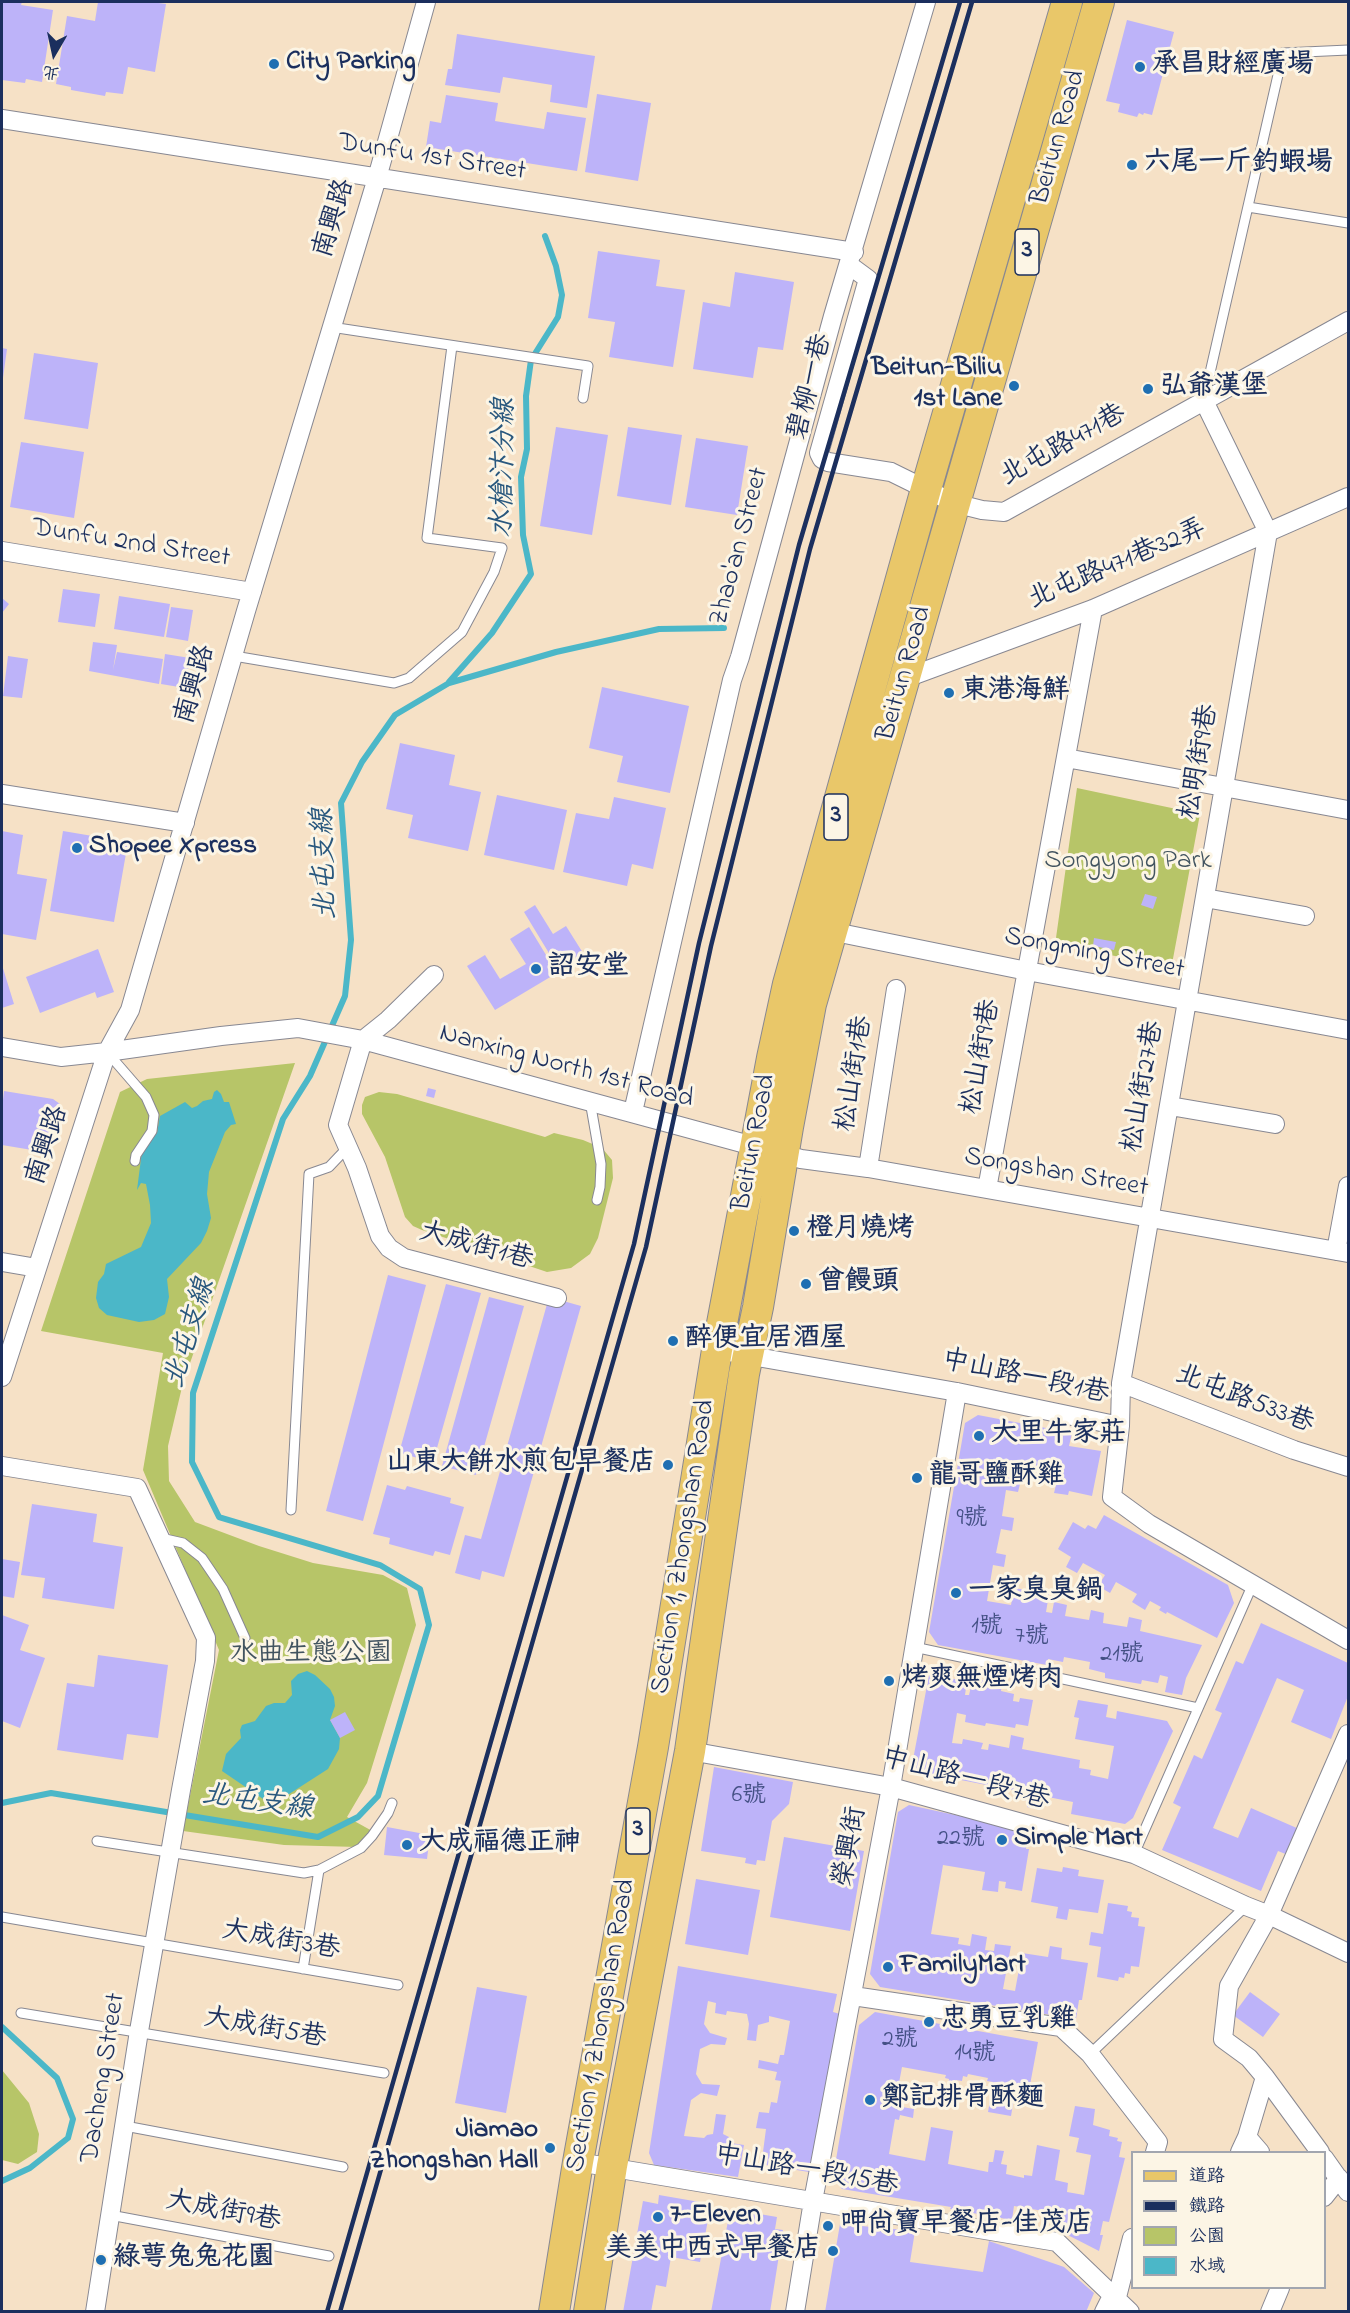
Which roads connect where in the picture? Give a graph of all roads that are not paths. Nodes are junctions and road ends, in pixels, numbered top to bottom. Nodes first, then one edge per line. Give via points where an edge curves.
1 (426, 2) edge
2 (926, 2) edge
3 (1067, 2) edge
4 (1099, 2) edge
5 (1348, 50) edge
6 (2, 119) edge
7 (377, 178) junction
8 (1248, 207) junction
9 (1348, 223) edge
10 (851, 259) junction
11 (1348, 321) edge
12 (331, 327) junction
13 (452, 346) junction
14 (583, 398) dead end
15 (1204, 401) junction
16 (926, 489) junction
17 (1348, 497) edge
18 (954, 503) junction
19 (1268, 532) junction
20 (2, 551) edge
21 (252, 591) junction
22 (1093, 609) junction
23 (234, 656) junction
24 (906, 678) junction
25 (1066, 758) junction
26 (1225, 787) junction
27 (2, 794) edge
28 (1348, 810) edge
29 (185, 823) junction
30 (1205, 898) junction
31 (1305, 916) dead end
32 (830, 931) junction
33 (1027, 971) junction
34 (434, 975) dead end
35 (896, 989) dead end
36 (1188, 1000) junction
37 (1348, 1030) edge
38 (363, 1040) junction
39 (2, 1047) edge
40 (107, 1052) junction
41 (590, 1101) junction
42 (1170, 1106) junction
43 (633, 1112) junction
44 (1275, 1124) dead end
45 (348, 1147) junction
46 (755, 1147) junction
47 (784, 1155) junction
48 (135, 1161) dead end
49 (868, 1168) junction
50 (1348, 1186) edge
51 (987, 1189) junction
52 (597, 1200) dead end
53 (1150, 1218) junction
54 (1342, 1252) edge
55 (2, 1262) edge
56 (37, 1268) junction
57 (557, 1298) dead end
58 (717, 1350) junction
59 (747, 1355) junction
60 (2, 1377) edge
61 (1121, 1383) junction
62 (957, 1392) junction
63 (1120, 1426) junction
64 (2, 1466) edge
65 (1348, 1467) edge
66 (291, 1510) dead end
67 (161, 1538) junction
68 (1252, 1586) junction
69 (245, 1638) dead end
70 (1348, 1641) edge
71 (914, 1647) junction
72 (1198, 1708) junction
73 (1348, 1739) edge
74 (690, 1751) junction
75 (891, 1787) junction
76 (392, 1803) dead end
77 (97, 1841) dead end
78 (170, 1853) junction
79 (1134, 1854) junction
80 (319, 1870) junction
81 (1246, 1906) junction
82 (1269, 1915) junction
83 (2, 1917) edge
84 (155, 1944) junction
85 (1348, 1953) edge
86 (303, 1969) junction
87 (398, 1985) dead end
88 (853, 1996) junction
89 (21, 2013) dead end
90 (139, 2031) junction
91 (1089, 2054) junction
92 (384, 2073) dead end
93 (1265, 2077) junction
94 (125, 2126) junction
95 (1243, 2145) edge
96 (1156, 2147) edge
97 (1258, 2151) edge
98 (1319, 2151) edge
99 (1326, 2161) edge
100 (578, 2162) junction
101 (612, 2166) junction
102 (343, 2167) dead end
103 (1344, 2185) edge
104 (1326, 2196) edge
105 (813, 2201) junction
106 (110, 2215) junction
107 (1131, 2241) edge
108 (329, 2256) dead end
109 (1280, 2289) edge
110 (1115, 2296) junction
111 (98, 2311) edge
112 (554, 2312) edge
113 (589, 2312) edge
114 (795, 2312) edge
115 (1104, 2312) edge
116 (1130, 2312) edge
117 (1270, 2312) edge

1 - 7 street, 南興路
2 - 10 street, Zhao'an Street
3 - 16 main road, Beitun Road / 3
4 - 18 main road, Beitun Road / 3
5 - 8 lane via 1283,53
6 - 7 street, Dunfu 1st Street
7 - 10 street, Dunfu 1st Street
7 - 12 street, 南興路
8 - 9 lane
8 - 15 lane
10 - 16 street, 碧柳一巷 via 868,279 819,453 824,461 891,472
10 - 43 street, Zhao'an Street via 732,680
11 - 15 street, 北屯路471巷
12 - 13 lane
12 - 21 street, 南興路
13 - 14 lane via 588,366
13 - 23 lane via 427,538 502,548 494,572 462,632 410,678 394,683
15 - 18 street, 北屯路471巷 via 1004,512
15 - 19 street
16 - 18 street, 北屯路471巷
16 - 46 main road, Beitun Road / 3 via 788,984
17 - 19 street, 北屯路471巷32弄
18 - 24 main road, Beitun Road / 3
19 - 22 street, 北屯路471巷32弄
19 - 26 street, 松明街9巷
20 - 21 street, Dunfu 2nd Street
21 - 23 street, 南興路
22 - 24 street, 北屯路471巷32弄
22 - 25 street, 松山街9巷
23 - 29 street, 南興路
24 - 32 main road, Beitun Road / 3
25 - 26 street
25 - 33 street, 松山街9巷
26 - 28 street
26 - 30 street, 松明街9巷
27 - 29 street
29 - 40 street, 南興路 via 130,1010
30 - 31 street
30 - 36 street, 松明街9巷
32 - 33 street, Songming Street
32 - 47 main road, Beitun Road / 3 via 811,1004
33 - 36 street, Songming Street
33 - 51 street, 松山街9巷
34 - 38 street
35 - 49 street, 松山街1巷
36 - 37 street, Songming Street
36 - 42 street, 松山街27巷
38 - 40 street, Nanxing North 1st Road via 298,1028
38 - 41 street, Nanxing North 1st Road
38 - 45 street, 大成街1巷 via 338,1125
39 - 40 street via 61,1057
40 - 48 lane via 146,1097 154,1115 152,1131
40 - 56 street, 南興路
41 - 43 street, Nanxing North 1st Road
41 - 52 lane via 601,1164
42 - 44 street
42 - 53 street, 松山街27巷
43 - 46 street, Nanxing North 1st Road
45 - 57 street, 大成街1巷 via 380,1236 389,1248 404,1258
45 - 66 lane via 329,1167 309,1174
46 - 47 street, Songshan Street
46 - 58 main road, Beitun Road / 3
47 - 49 street, Songshan Street
47 - 59 main road, Beitun Road / 3
49 - 51 street, Songshan Street
50 - 54 street
51 - 53 street, Songshan Street
53 - 54 street, Songshan Street
53 - 61 street, 松山街27巷
55 - 56 street
56 - 60 street, 南興路
58 - 59 street, 中山路一段1巷
58 - 100 main road, Section 1, Zhongshan Road / 3 via 653,1747
59 - 62 street, 中山路一段1巷
59 - 74 main road, Section 1, Zhongshan Road / 3
61 - 63 street, 松山街27巷
61 - 65 street, 北屯路533巷
62 - 63 street, 中山路一段1巷
62 - 71 street, 榮興街
63 - 68 street, 中山路一段1巷 via 1112,1497
64 - 67 street, Dacheng Street via 137,1488
67 - 69 lane via 183,1543 202,1558 223,1588
67 - 78 street, Dacheng Street via 206,1638
68 - 70 street, 中山路一段1巷
68 - 72 lane
71 - 72 lane
71 - 75 street, 榮興街
72 - 79 lane
73 - 82 street
74 - 75 street, 中山路一段7巷
74 - 101 main road, Section 1, Zhongshan Road / 3
75 - 79 street, 中山路一段7巷
75 - 88 street, 榮興街
76 - 80 lane via 361,1848
77 - 78 lane
78 - 80 lane via 304,1873
78 - 84 street, Dacheng Street
79 - 81 street, 中山路一段7巷
80 - 86 lane
81 - 82 street, 中山路一段7巷
81 - 91 lane
82 - 85 street, 中山路一段7巷
82 - 93 street via 1229,1986 1224,2039 1249,2058
83 - 84 lane, 大成街3巷
84 - 86 lane, 大成街3巷
84 - 90 street, Dacheng Street
86 - 87 lane, 大成街3巷
88 - 91 street via 1061,2027
88 - 105 street, 榮興街
89 - 90 lane, 大成街5巷
90 - 92 lane, 大成街5巷
90 - 94 street, Dacheng Street
91 - 96 street
93 - 95 street
93 - 98 street
94 - 102 lane
94 - 106 street, Dacheng Street
95 - 97 street
99 - 103 street
100 - 101 street, 中山路一段15巷
100 - 112 main road, Section 1, Zhongshan Road / 3
101 - 105 street, 中山路一段15巷
101 - 113 main road, Section 1, Zhongshan Road / 3
103 - 104 street
105 - 110 street, 中山路一段15巷 via 1057,2242
105 - 114 street, 榮興街
106 - 108 lane, 大成街9巷
106 - 111 street, Dacheng Street
107 - 110 street
109 - 117 street
110 - 115 street
110 - 116 street, 中山路一段15巷

